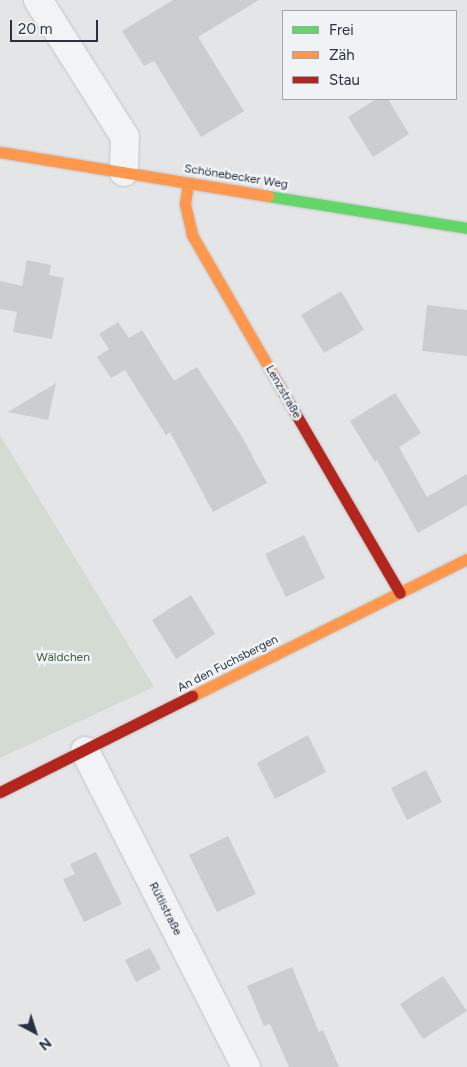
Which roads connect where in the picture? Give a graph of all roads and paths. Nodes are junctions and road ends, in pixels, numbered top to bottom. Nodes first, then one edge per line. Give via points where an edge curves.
1 (38, 0) edge
2 (0, 152) edge
3 (124, 172) junction
4 (188, 184) junction
5 (467, 228) edge
6 (467, 559) edge
7 (400, 593) junction
8 (85, 751) junction
9 (0, 792) edge
10 (246, 1067) edge

1 - 3 street via 125,137
2 - 3 street, Schönebecker Weg
3 - 4 street, Schönebecker Weg
4 - 5 street, Schönebecker Weg
4 - 7 street, Lenzstraße via 185,204 192,235
6 - 7 street, An den Fuchsbergen
7 - 8 street, An den Fuchsbergen
8 - 9 street, An den Fuchsbergen
8 - 10 street, Rütlistraße

